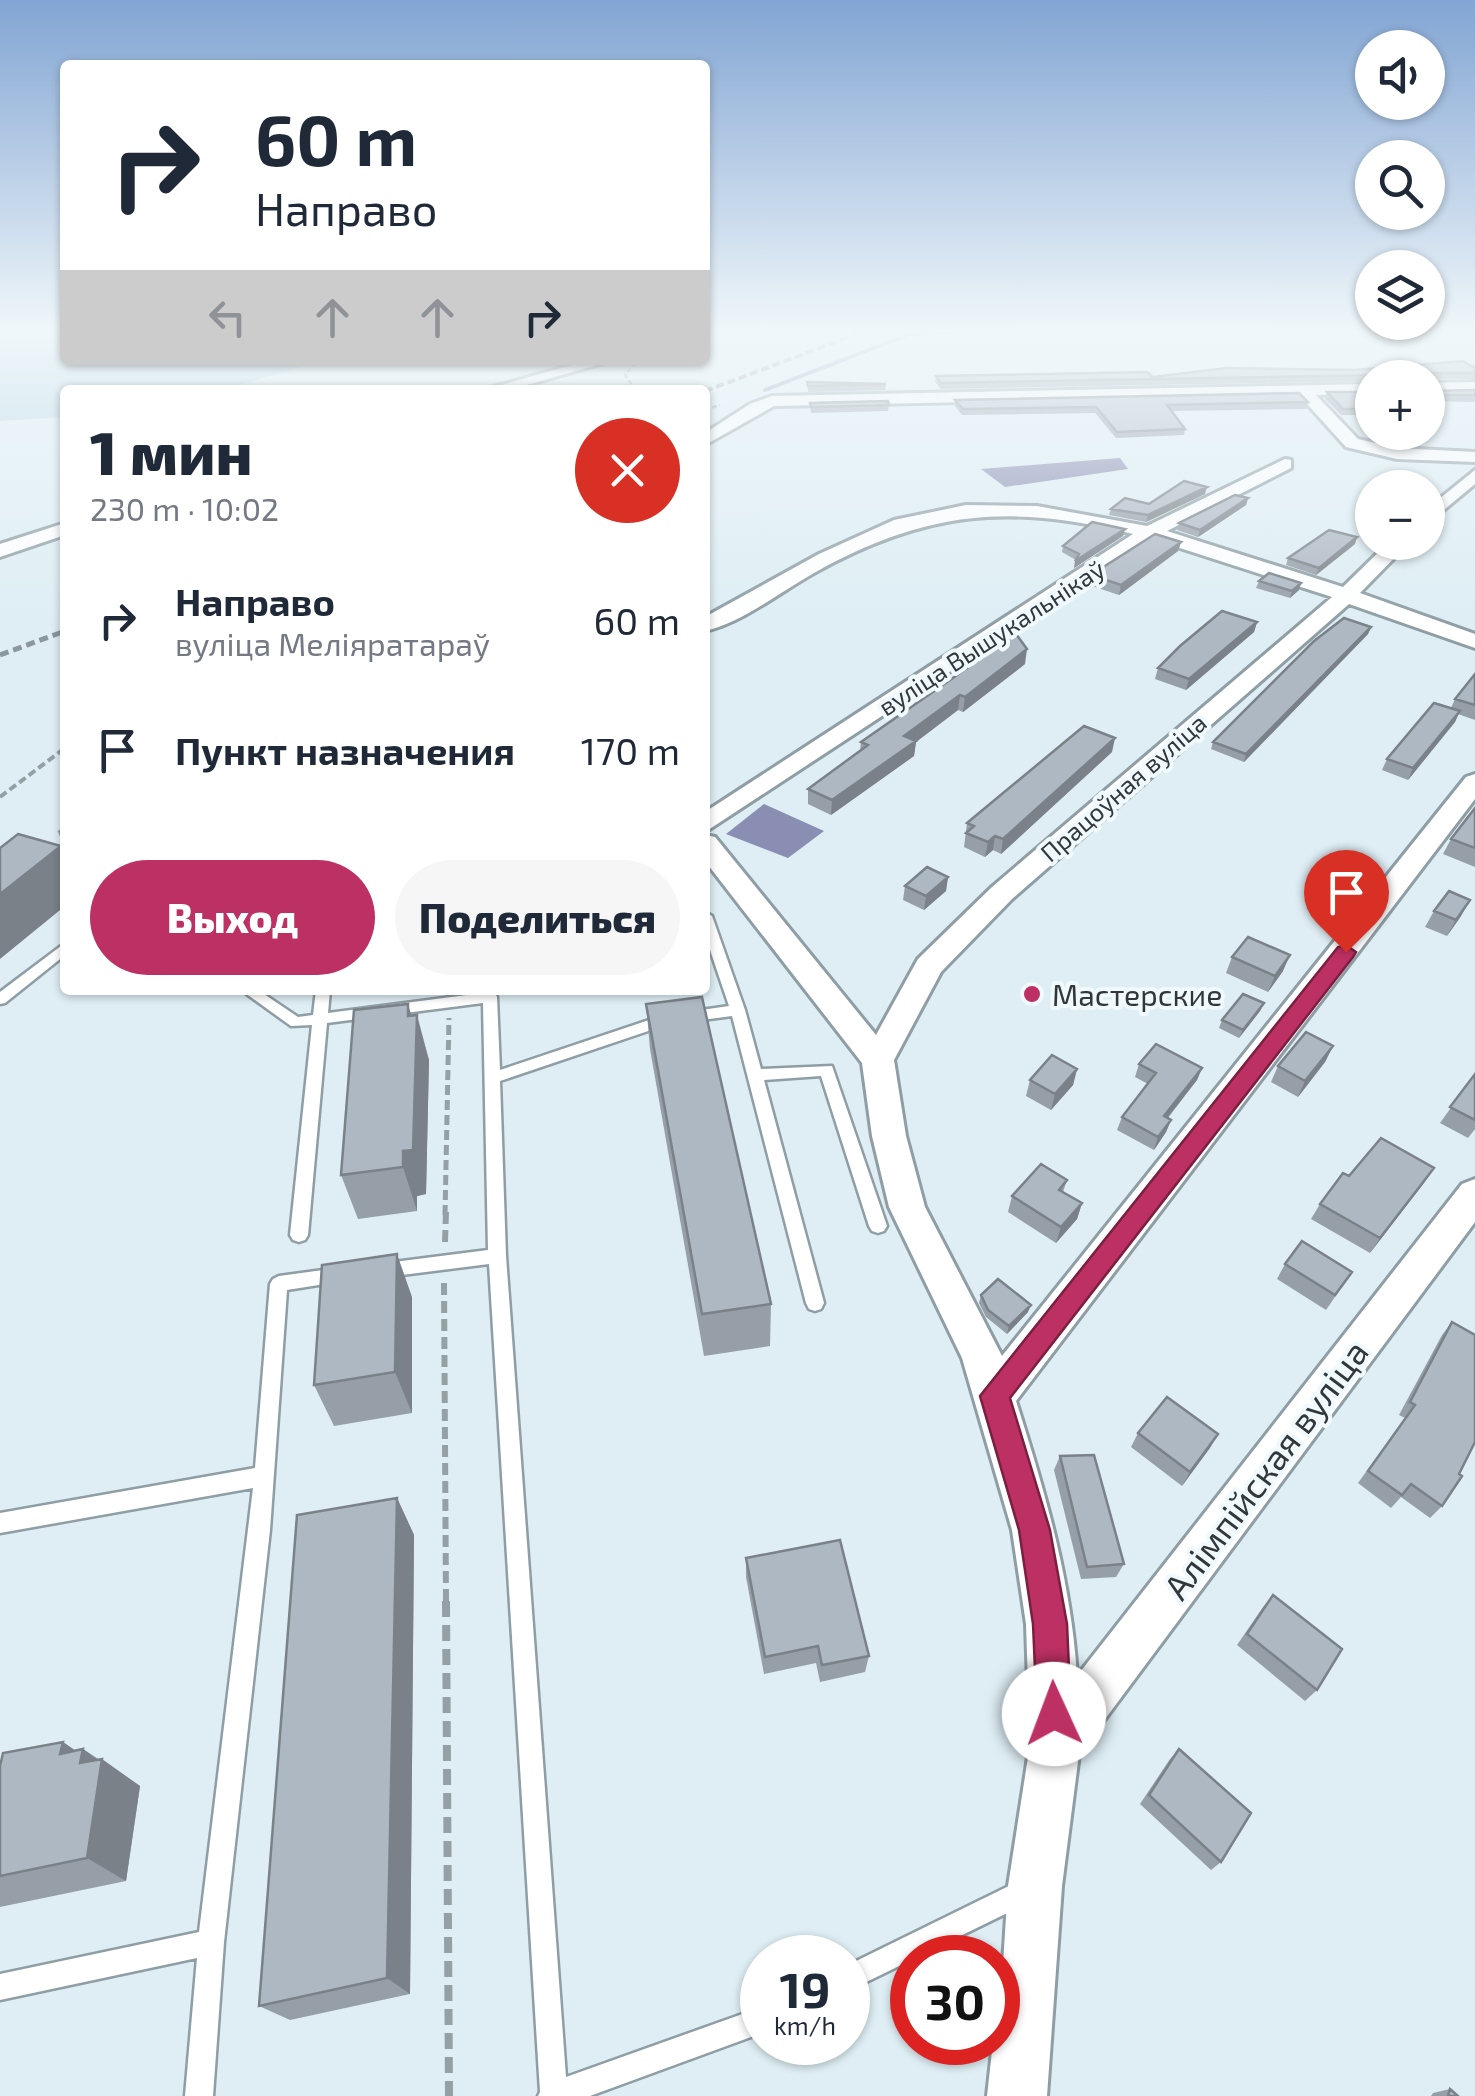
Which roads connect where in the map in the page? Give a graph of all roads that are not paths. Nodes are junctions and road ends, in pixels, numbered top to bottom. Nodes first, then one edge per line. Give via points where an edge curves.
1 (1339, 429) edge
2 (1475, 457) edge
3 (1285, 464) dead end
4 (1475, 475) edge
5 (1445, 502) edge
6 (60, 531) edge
7 (1150, 532) junction
8 (0, 551) edge
9 (1383, 560) edge
10 (1347, 595) junction
11 (710, 622) edge
12 (1475, 641) edge
13 (1475, 782) edge
14 (710, 821) edge
15 (710, 849) edge
16 (710, 930) edge
17 (60, 952) edge
18 (256, 995) edge
19 (323, 995) edge
20 (481, 995) edge
21 (490, 995) edge
22 (0, 998) edge
23 (738, 1010) junction
24 (321, 1019) junction
25 (878, 1060) junction
26 (755, 1075) junction
27 (493, 1078) junction
28 (1475, 1194) edge
29 (878, 1226) dead end
30 (299, 1234) dead end
31 (497, 1256) junction
32 (815, 1303) dead end
33 (995, 1396) junction
34 (264, 1476) junction
35 (0, 1523) edge
36 (1056, 1744) junction
37 (1035, 1886) junction
38 (211, 1942) junction
39 (870, 1967) edge
40 (0, 1987) edge
41 (740, 2028) edge
42 (199, 2096) edge
43 (553, 2096) edge
44 (1017, 2096) edge

1 - 2 street via 1352,443 1394,454
3 - 7 street, вуліца Вышукальнікаў
4 - 5 street
6 - 8 street
7 - 10 street
7 - 11 street via 1033,510 904,523
7 - 14 street, вуліца Вышукальнікаў
9 - 10 street, Працоўная вуліца
10 - 12 street
10 - 25 street, Працоўная вуліца via 1002,893 929,966
13 - 33 street
15 - 25 street
16 - 23 lane
17 - 22 lane
18 - 24 lane via 296,1022
19 - 24 lane
20 - 24 lane
21 - 27 lane
23 - 26 lane
23 - 27 lane via 647,1022
24 - 30 lane
25 - 33 street via 907,1207
26 - 29 lane via 828,1070
26 - 32 lane
27 - 31 lane
28 - 36 street, Алімпійская вуліца
31 - 34 lane via 279,1284
31 - 43 lane
33 - 36 street via 1034,1530 1050,1624
34 - 35 lane
34 - 38 lane
36 - 37 street
37 - 39 lane
37 - 44 street
38 - 40 lane
38 - 42 lane
41 - 43 lane

